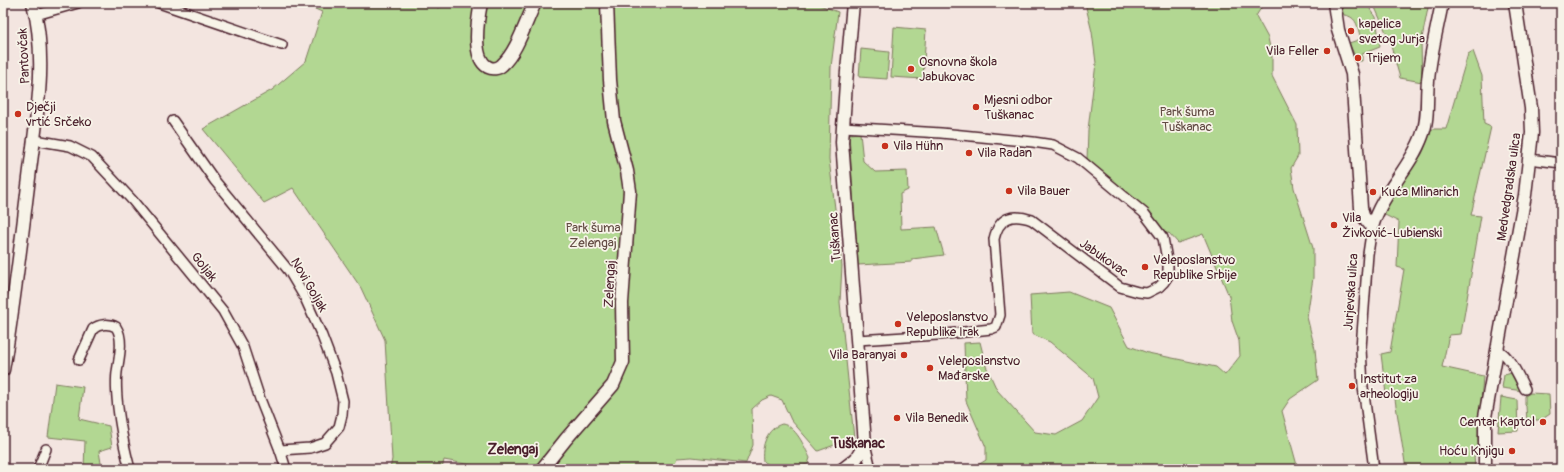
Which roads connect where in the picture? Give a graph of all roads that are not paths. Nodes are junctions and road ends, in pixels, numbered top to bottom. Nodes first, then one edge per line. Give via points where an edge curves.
1 (78, 3) edge
2 (159, 3) edge
3 (481, 3) edge
4 (535, 3) edge
5 (608, 3) edge
6 (853, 3) edge
7 (1334, 3) edge
8 (1442, 3) edge
9 (1515, 3) edge
10 (34, 9) edge
11 (282, 45) dead end
12 (173, 122) dead end
13 (843, 127) junction
14 (34, 140) junction
15 (1529, 159) junction
16 (1561, 163) edge
17 (1372, 227) junction
18 (857, 340) junction
19 (1497, 350) junction
20 (79, 360) dead end
21 (3, 370) edge
22 (1525, 389) dead end
23 (865, 444) junction
24 (46, 449) dead end
25 (280, 450) junction
26 (38, 469) edge
27 (130, 469) edge
28 (286, 469) edge
29 (542, 469) edge
30 (843, 469) edge
31 (871, 469) edge
32 (1374, 469) edge
33 (1485, 469) edge

1 - 10 street
2 - 11 street
3 - 4 street via 476,27 478,51 485,65 490,68 502,65 516,46
5 - 29 street, Zelengaj via 614,121 630,191 622,303 623,362 613,385
6 - 13 street, Tuškanac
7 - 17 street via 1338,30 1352,74 1360,208
8 - 17 street via 1431,56 1423,135 1385,196
9 - 15 street, Medvedgradska ulica via 1531,108
10 - 14 street, Pantovčak via 41,52 41,79
12 - 25 street, Novi Goljak via 215,182 289,271 305,298 336,373 343,401 339,427 325,443 310,448
13 - 18 street, Tuškanac
13 - 18 street, Jabukovac via 942,133 1054,145 1078,158 1144,213 1163,238 1168,265 1168,276 1154,290 1147,293 1120,287 1032,220 1022,216 1012,217 997,228 994,239 1000,315 996,327 938,335
14 - 21 street, Pantovčak
14 - 25 street, Goljak via 70,146 92,157 133,202 223,311 242,347
15 - 16 street
15 - 19 street, Medvedgradska ulica via 1525,195
17 - 32 street, Jurjevska ulica via 1361,348
18 - 23 street, Tuškanac
19 - 22 street via 1509,360
19 - 33 street, Medvedgradska ulica via 1486,417
20 - 27 street via 93,329 107,325 116,327 120,350 116,389 122,438
23 - 30 street via 856,459
23 - 31 street, Tuškanac
24 - 26 street
25 - 28 street, Goljak

